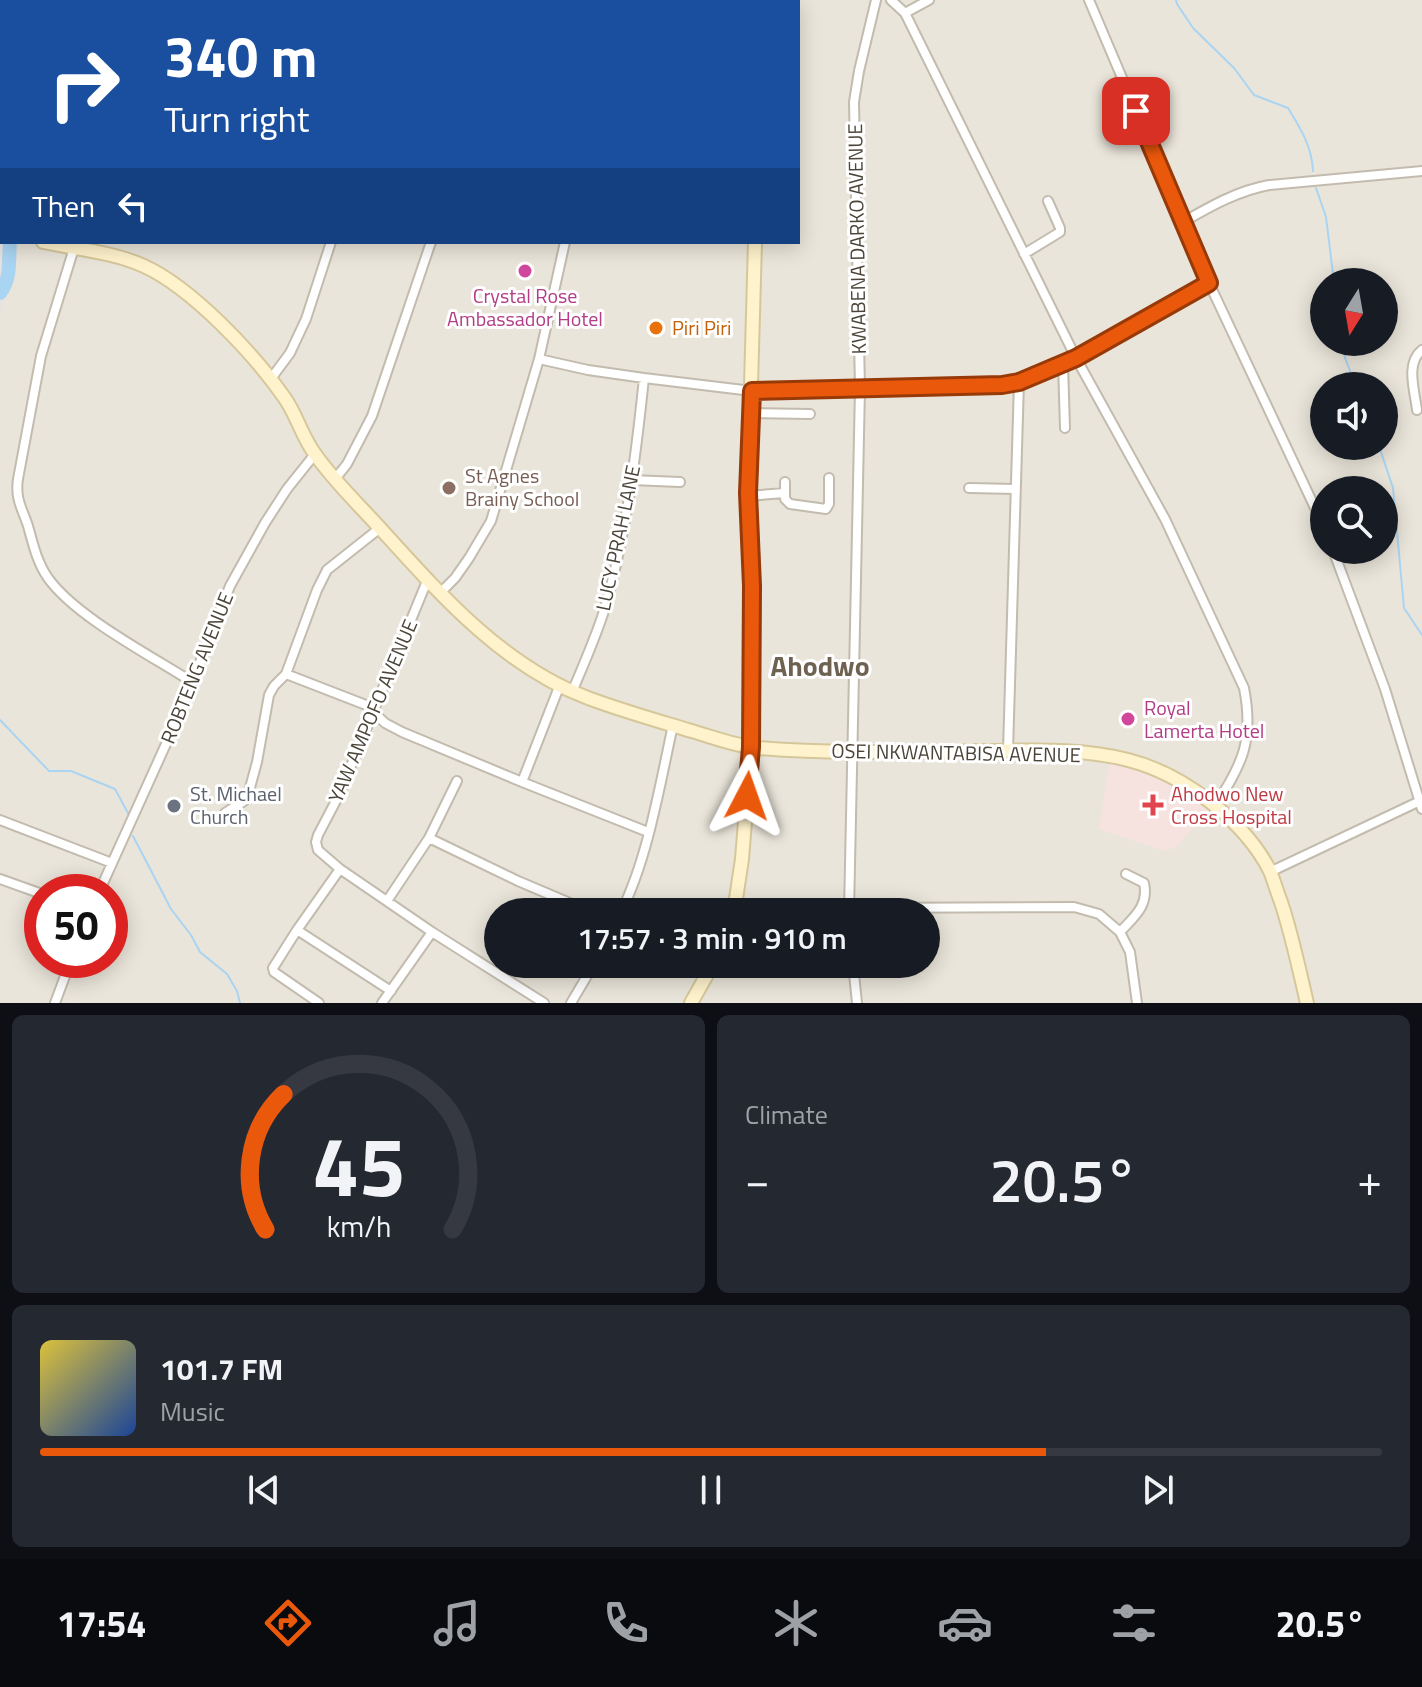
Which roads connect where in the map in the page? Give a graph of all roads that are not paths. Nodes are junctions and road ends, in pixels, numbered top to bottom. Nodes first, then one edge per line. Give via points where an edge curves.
1 (876, 0) edge
2 (891, 0) edge
3 (929, 0) edge
4 (1089, 0) edge
5 (905, 13) junction
6 (1422, 171) edge
7 (1048, 201) dead end
8 (1183, 222) junction
9 (53, 244) edge
10 (330, 244) edge
11 (430, 244) edge
12 (565, 244) edge
13 (755, 244) edge
14 (74, 248) junction
15 (1024, 254) junction
16 (1209, 283) junction
17 (1422, 350) edge
18 (1076, 358) junction
19 (539, 359) junction
20 (1063, 364) junction
21 (644, 378) junction
22 (270, 380) junction
23 (1019, 382) junction
24 (860, 388) junction
25 (752, 391) junction
26 (1417, 410) dead end
27 (750, 413) junction
28 (810, 414) dead end
29 (1065, 428) dead end
30 (315, 454) junction
31 (829, 478) dead end
32 (335, 479) junction
33 (631, 480) junction
34 (680, 482) dead end
35 (785, 482) dead end
36 (969, 488) dead end
37 (1016, 489) junction
38 (784, 493) junction
39 (748, 496) junction
40 (1310, 497) edge
41 (380, 528) junction
42 (1338, 564) edge
43 (427, 581) junction
44 (440, 593) junction
45 (286, 674) junction
46 (192, 682) junction
47 (566, 690) junction
48 (373, 711) junction
49 (673, 725) junction
50 (751, 747) junction
51 (1008, 751) junction
52 (852, 752) junction
53 (457, 781) dead end
54 (522, 782) junction
55 (1421, 805) edge
56 (1215, 806) junction
57 (225, 813) dead end
58 (0, 820) edge
59 (648, 832) junction
60 (429, 838) junction
61 (112, 863) junction
62 (340, 869) junction
63 (1270, 872) junction
64 (107, 874) edge
65 (1126, 874) dead end
66 (0, 879) edge
67 (24, 888) edge
68 (558, 898) edge
69 (627, 898) edge
70 (736, 898) edge
71 (849, 898) edge
72 (387, 901) junction
73 (940, 909) edge
74 (297, 930) junction
75 (432, 932) junction
76 (1120, 932) junction
77 (64, 978) edge
78 (586, 978) edge
79 (705, 978) edge
80 (854, 978) edge
81 (391, 991) junction
82 (55, 1003) edge
83 (319, 1003) edge
84 (382, 1003) edge
85 (544, 1003) edge
86 (571, 1003) edge
87 (691, 1003) edge
88 (857, 1003) edge
89 (1137, 1003) edge
90 (1307, 1003) edge

1 - 24 street, KWABENA DARKO AVENUE via 854,102
2 - 5 street
3 - 5 street
4 - 8 street
5 - 15 street
6 - 8 street via 1246,189
7 - 15 street via 1060,232
8 - 16 street
9 - 14 main road, OSEI NKWANTABISA AVENUE
10 - 22 street via 306,319
11 - 32 street via 372,416
12 - 19 street
13 - 25 main road
14 - 22 main road, OSEI NKWANTABISA AVENUE via 143,265 179,287
14 - 46 street via 38,371 16,492 40,565 56,587 103,626
15 - 18 street
16 - 18 street
16 - 40 street
17 - 26 street via 1412,368
18 - 20 street
18 - 56 street via 1165,519 1244,688 1248,710 1243,758
19 - 21 street
19 - 44 street via 491,521
20 - 23 street
20 - 29 street
21 - 25 street
21 - 33 street, LUCY PRAH LANE
22 - 30 main road, OSEI NKWANTABISA AVENUE
23 - 24 street
23 - 37 street
24 - 25 street
24 - 52 street, KWABENA DARKO AVENUE
25 - 27 main road
27 - 28 street
27 - 39 main road
30 - 32 main road, OSEI NKWANTABISA AVENUE
30 - 46 street, ROBTENG AVENUE via 247,554
31 - 38 street via 826,509 790,504
32 - 41 main road, OSEI NKWANTABISA AVENUE
33 - 34 street
33 - 47 street, LUCY PRAH LANE via 603,612
35 - 38 street
36 - 37 street
37 - 51 street
38 - 39 street
39 - 50 main road
41 - 43 main road, OSEI NKWANTABISA AVENUE
41 - 45 street via 327,570
42 - 55 street
43 - 44 main road, OSEI NKWANTABISA AVENUE
43 - 48 street, YAW AMPOFO AVENUE
44 - 47 main road, OSEI NKWANTABISA AVENUE via 509,654
45 - 48 street
45 - 57 street via 269,695 248,795
46 - 61 street, ROBTENG AVENUE
47 - 49 main road, OSEI NKWANTABISA AVENUE
47 - 54 street, LUCY PRAH LANE
48 - 54 street via 402,732
48 - 62 street, YAW AMPOFO AVENUE via 316,842
49 - 50 main road, OSEI NKWANTABISA AVENUE
49 - 59 street
50 - 52 main road, OSEI NKWANTABISA AVENUE
50 - 70 main road
51 - 52 main road, OSEI NKWANTABISA AVENUE
51 - 56 main road, OSEI NKWANTABISA AVENUE via 1127,760 1163,773
52 - 71 street, KWABENA DARKO AVENUE
53 - 60 street
54 - 59 street
55 - 63 street
56 - 63 main road, OSEI NKWANTABISA AVENUE
58 - 61 street
59 - 69 street
60 - 68 street
60 - 72 street
61 - 64 street, ROBTENG AVENUE
62 - 72 street
62 - 74 street
63 - 90 main road, OSEI NKWANTABISA AVENUE via 1290,928
65 - 76 street via 1144,883 1145,892 1139,914
66 - 67 street
72 - 75 street
73 - 76 street via 1074,907 1099,914
74 - 81 street
74 - 83 street via 274,972
75 - 81 street
75 - 85 street
76 - 89 street via 1130,952
77 - 82 street
78 - 86 street
79 - 87 main road
80 - 88 street
81 - 84 street

